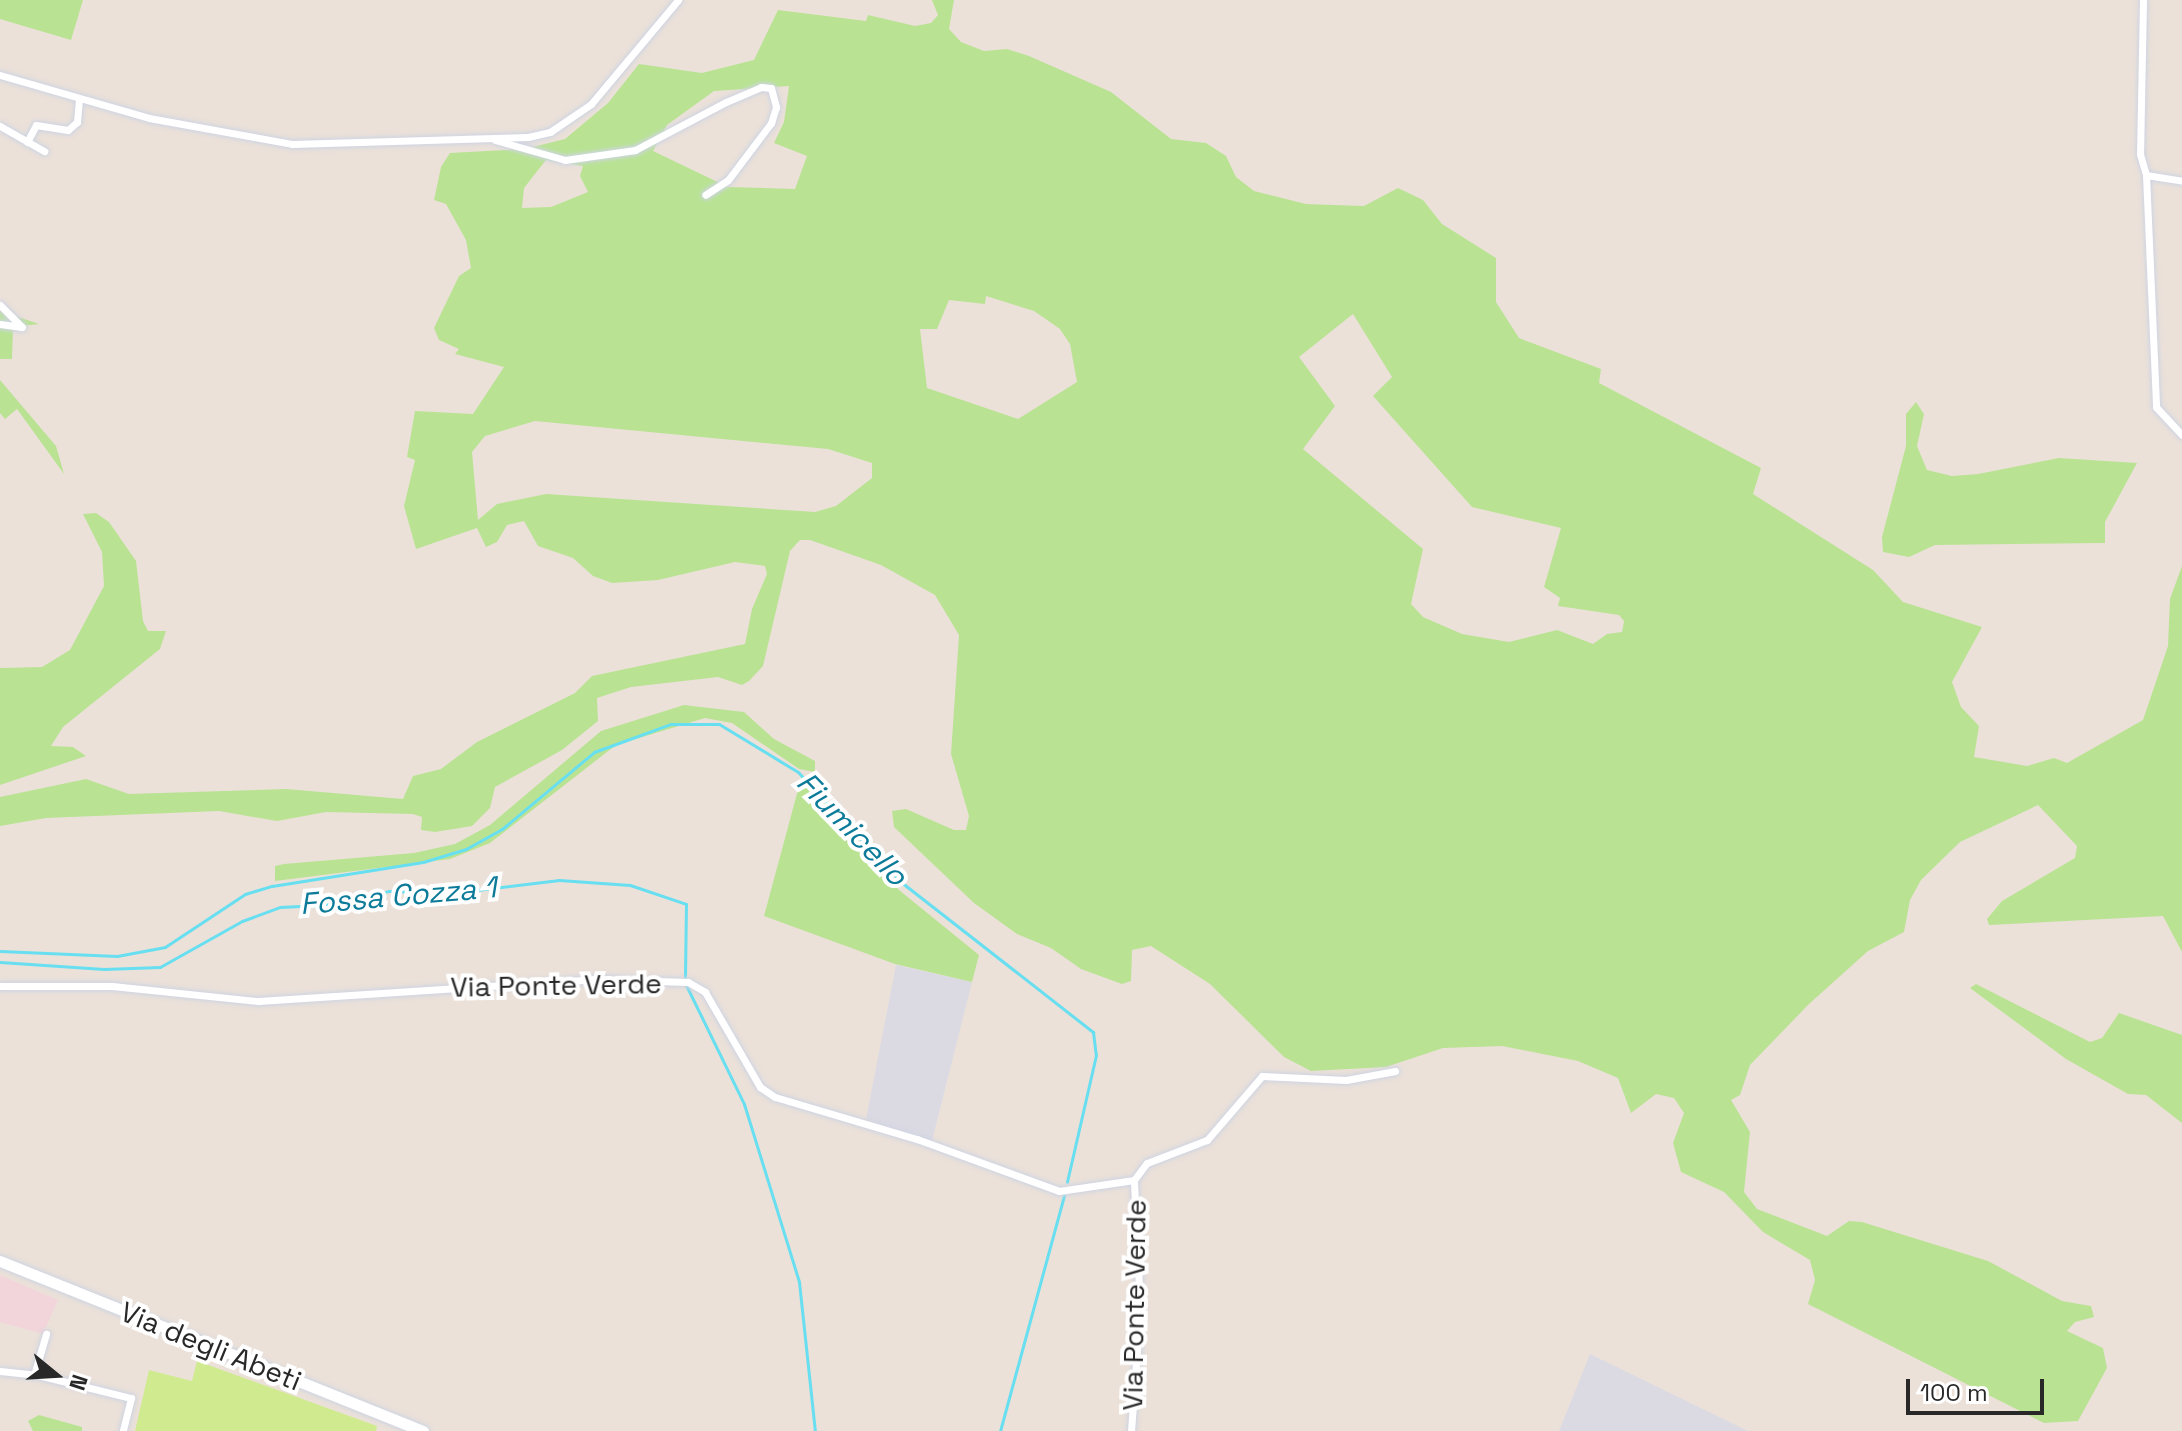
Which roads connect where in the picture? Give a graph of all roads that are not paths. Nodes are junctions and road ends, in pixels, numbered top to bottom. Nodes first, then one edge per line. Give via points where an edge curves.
1 (678, 0) edge
2 (2143, 0) edge
3 (0, 75) edge
4 (79, 99) junction
5 (0, 126) edge
6 (493, 139) junction
7 (27, 142) junction
8 (44, 151) dead end
9 (2146, 175) junction
10 (2182, 181) edge
11 (705, 195) dead end
12 (0, 305) edge
13 (0, 324) edge
14 (2182, 435) edge
15 (0, 986) edge
16 (1395, 1071) dead end
17 (1134, 1180) junction
18 (0, 1261) edge
19 (46, 1334) dead end
20 (0, 1371) edge
21 (34, 1375) junction
22 (123, 1431) edge
23 (423, 1431) edge
24 (1131, 1431) edge

1 - 6 street via 573,119 550,132
2 - 9 street via 2137,122
3 - 4 street
4 - 6 street via 149,118 292,144
4 - 7 street via 77,122 68,130 36,125
5 - 7 street
6 - 11 street via 565,160 635,150 726,102 771,88 776,107 771,123 728,180
7 - 8 street
9 - 10 street
9 - 14 street via 2156,407
12 - 13 street via 22,327
15 - 17 street, Via Ponte Verde via 136,988 258,1001 579,979 688,982 705,992 760,1087 775,1097 917,1139 1059,1191
16 - 17 street, Via Ponte Verde via 1346,1080 1262,1076 1202,1144 1147,1163
17 - 24 street, Via Ponte Verde via 1140,1309
18 - 23 street, Via degli Abeti
19 - 21 street
20 - 21 street
21 - 22 street via 131,1398

